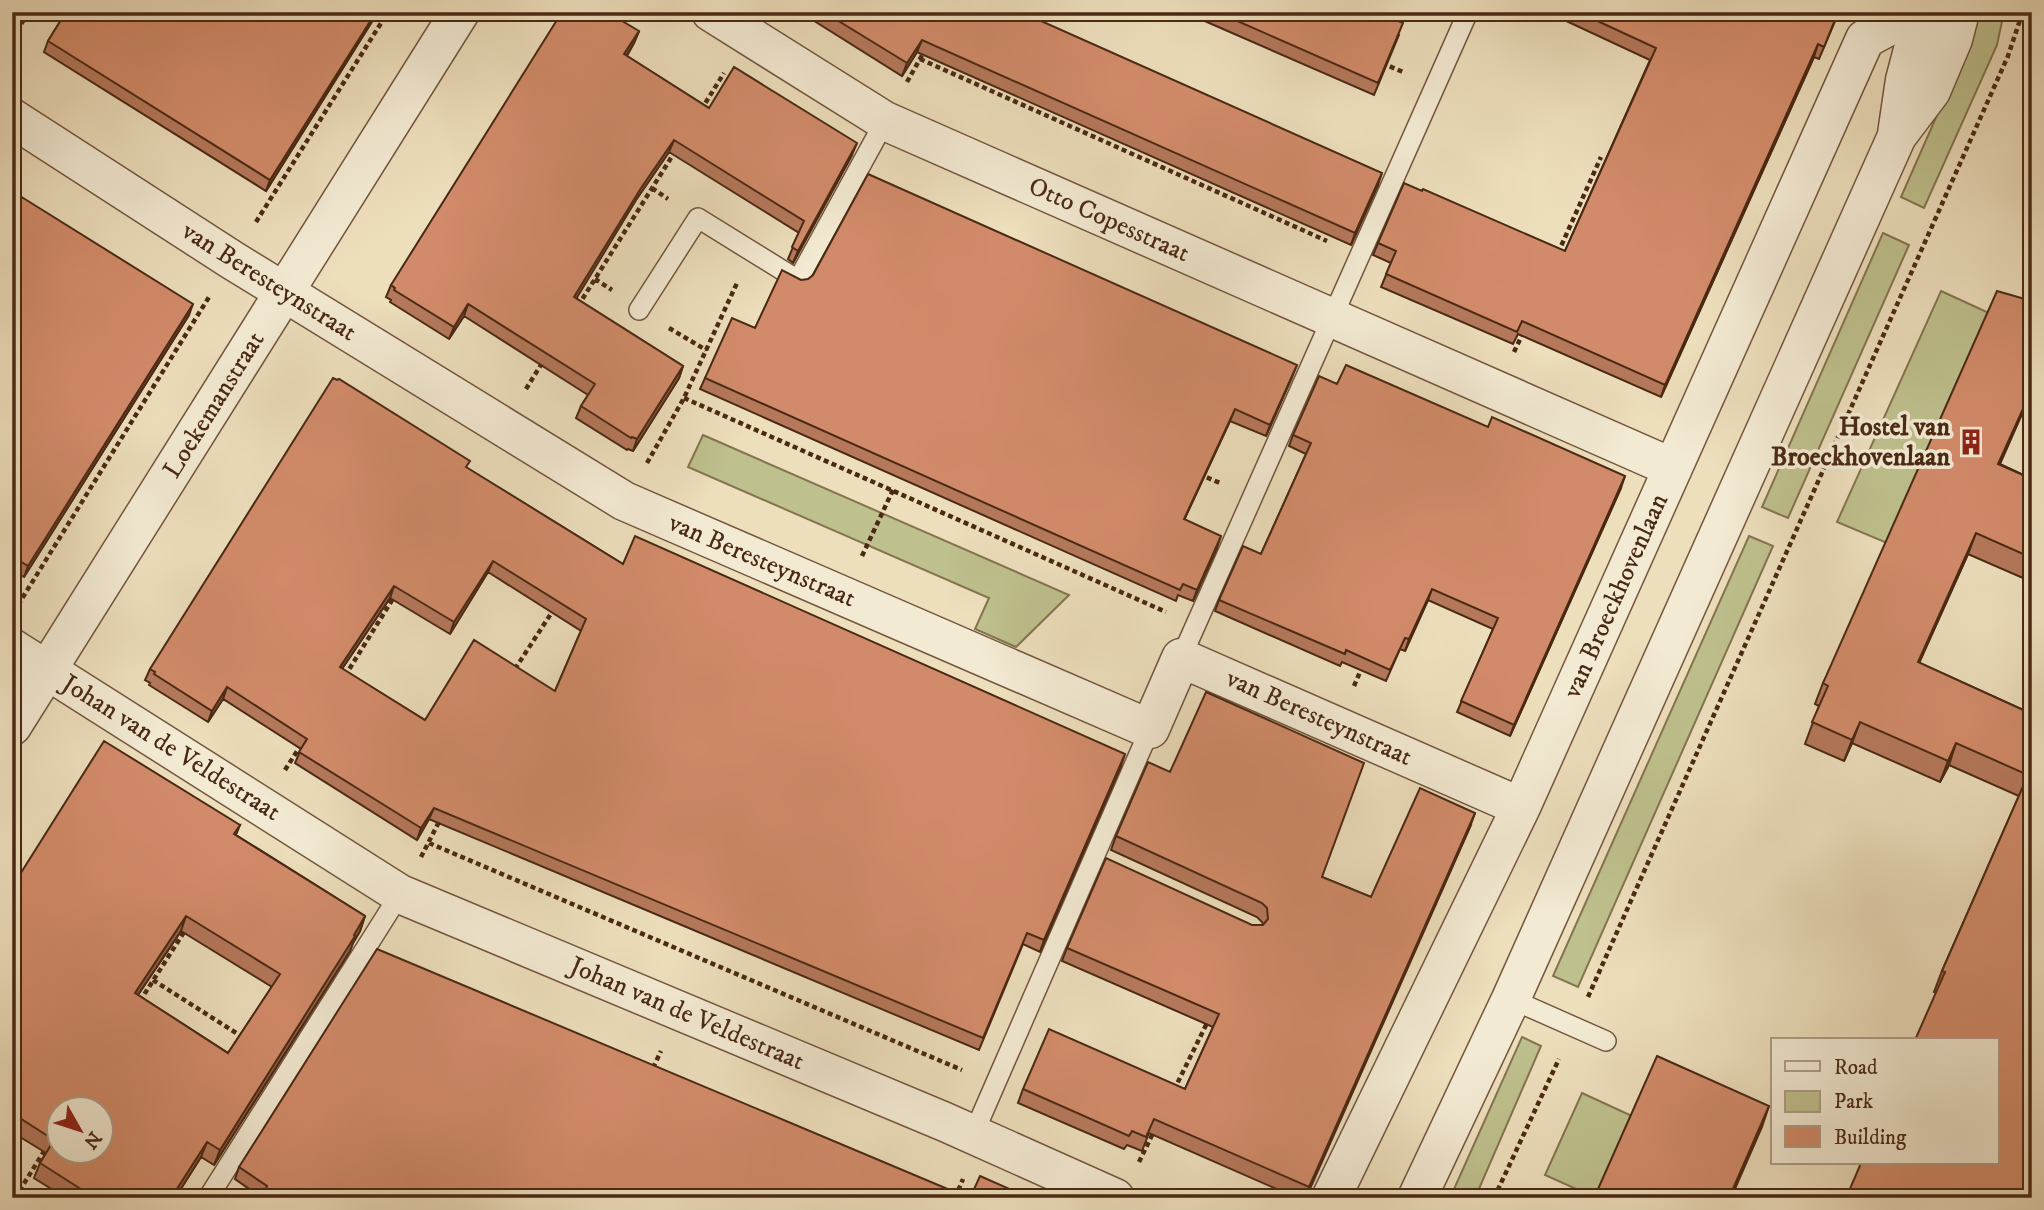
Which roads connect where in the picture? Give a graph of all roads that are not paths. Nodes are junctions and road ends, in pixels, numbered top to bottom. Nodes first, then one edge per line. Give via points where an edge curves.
1 (460, 12) edge
2 (711, 12) edge
3 (1468, 12) edge
4 (1915, 12) edge
5 (1923, 12) edge
6 (1960, 12) edge
7 (12, 118) edge
8 (885, 121) junction
9 (1897, 136) junction
10 (285, 292) junction
11 (639, 310) dead end
12 (1332, 319) junction
13 (1672, 468) junction
14 (1188, 641) junction
15 (12, 648) edge
16 (48, 670) junction
17 (12, 726) edge
18 (1150, 729) junction
19 (1521, 807) junction
20 (400, 894) junction
21 (1511, 999) junction
22 (1606, 1041) dead end
23 (973, 1135) junction
24 (1125, 1185) edge
25 (208, 1198) edge
26 (1331, 1198) edge
27 (1417, 1198) edge

1 - 10 street, Loekemanstraat
2 - 8 street, Otto Copesstraat
3 - 12 lane
4 - 13 street, van Broeckhovenlaan via 1865,39
5 - 9 street via 1905,80
6 - 9 street via 1931,90
7 - 10 street, van Beresteynstraat
8 - 11 lane via 798,281 698,218
8 - 12 street, Otto Copesstraat
9 - 21 street
10 - 16 street, Loekemanstraat
10 - 18 street, van Beresteynstraat via 624,501
12 - 13 street, Otto Copesstraat
12 - 14 lane
13 - 19 street, van Broeckhovenlaan
14 - 18 street
14 - 19 street, van Beresteynstraat via 1337,726
15 - 16 street, Johan van de Veldestraat
16 - 17 street, Loekemanstraat
16 - 20 street, Johan van de Veldestraat
18 - 23 lane via 1101,859
19 - 26 street, van Broeckhovenlaan
20 - 23 street, Johan van de Veldestraat
20 - 25 lane
21 - 22 lane
21 - 27 street
23 - 24 street, Johan van de Veldestraat

